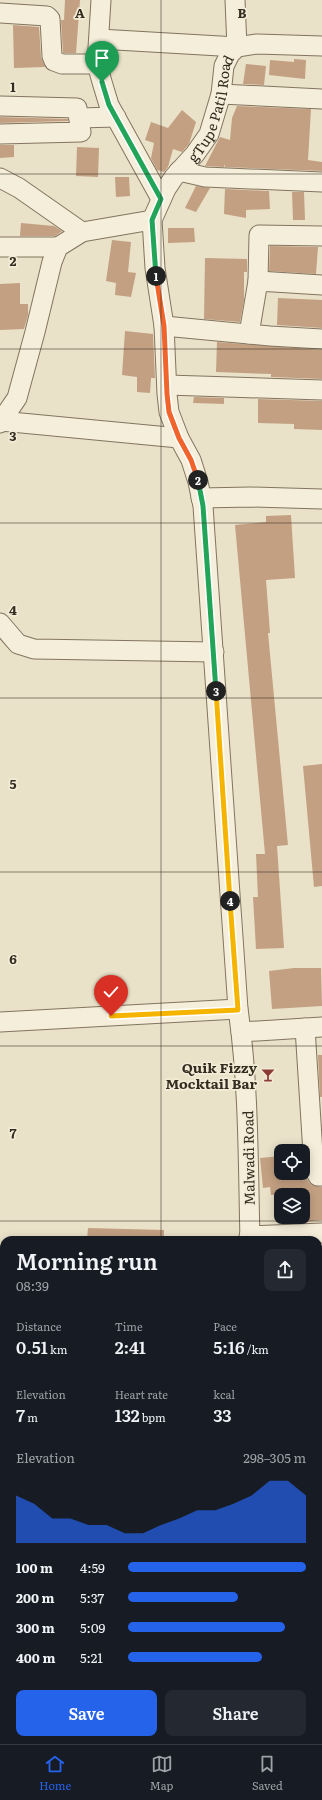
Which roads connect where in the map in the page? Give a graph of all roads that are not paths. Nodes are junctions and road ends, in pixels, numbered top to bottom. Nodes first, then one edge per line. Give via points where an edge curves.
1 (101, 0) edge
2 (235, 0) edge
3 (0, 13) edge
4 (98, 39) junction
5 (322, 46) edge
6 (238, 47) junction
7 (97, 64) junction
8 (221, 94) junction
9 (322, 99) edge
10 (0, 106) edge
11 (116, 117) junction
12 (79, 118) junction
13 (0, 134) edge
14 (179, 171) junction
15 (0, 178) edge
16 (322, 182) edge
17 (161, 199) junction
18 (152, 220) junction
19 (82, 232) junction
20 (322, 236) edge
21 (0, 247) edge
22 (58, 247) junction
23 (258, 281) junction
24 (322, 285) edge
25 (164, 326) junction
26 (249, 334) junction
27 (322, 339) edge
28 (167, 385) junction
29 (322, 390) edge
30 (1, 422) edge
31 (179, 438) junction
32 (201, 498) junction
33 (322, 499) edge
34 (0, 623) edge
35 (214, 652) junction
36 (238, 1010) junction
37 (0, 1022) edge
38 (313, 1027) edge
39 (241, 1032) junction
40 (322, 1176) edge
41 (322, 1233) edge
42 (249, 1236) edge
43 (278, 1236) edge

1 - 4 street
2 - 6 street
3 - 7 street via 47,16 50,19 54,61 62,64
4 - 6 street
4 - 7 street
5 - 6 street, gTupe Patil Road via 257,44
6 - 8 street, gTupe Patil Road via 230,54 224,66
7 - 11 street via 109,105
8 - 9 street
8 - 14 street, gTupe Patil Road via 209,134
10 - 12 street via 77,108
11 - 12 street
11 - 17 street
12 - 13 street via 81,132
14 - 16 street via 205,177
14 - 17 street, gTupe Patil Road
15 - 19 street via 19,188
17 - 18 street, gTupe Patil Road
18 - 19 street
18 - 25 street, Malwadi Road via 155,268
19 - 22 street
20 - 23 street via 259,235
21 - 22 street
22 - 30 street via 17,398
23 - 24 street
23 - 26 street
25 - 26 street
25 - 28 street, Malwadi Road
26 - 27 street
28 - 29 street
28 - 31 street, Malwadi Road via 169,412
30 - 31 street
31 - 32 street, Malwadi Road via 191,460
32 - 33 street
32 - 35 street, Malwadi Road
34 - 35 street via 18,644 34,649
35 - 36 street, Malwadi Road
36 - 37 street
36 - 39 street, Malwadi Road
38 - 39 street
38 - 40 street via 314,1169 318,1176
39 - 42 street, Malwadi Road via 247,1114
41 - 43 street

